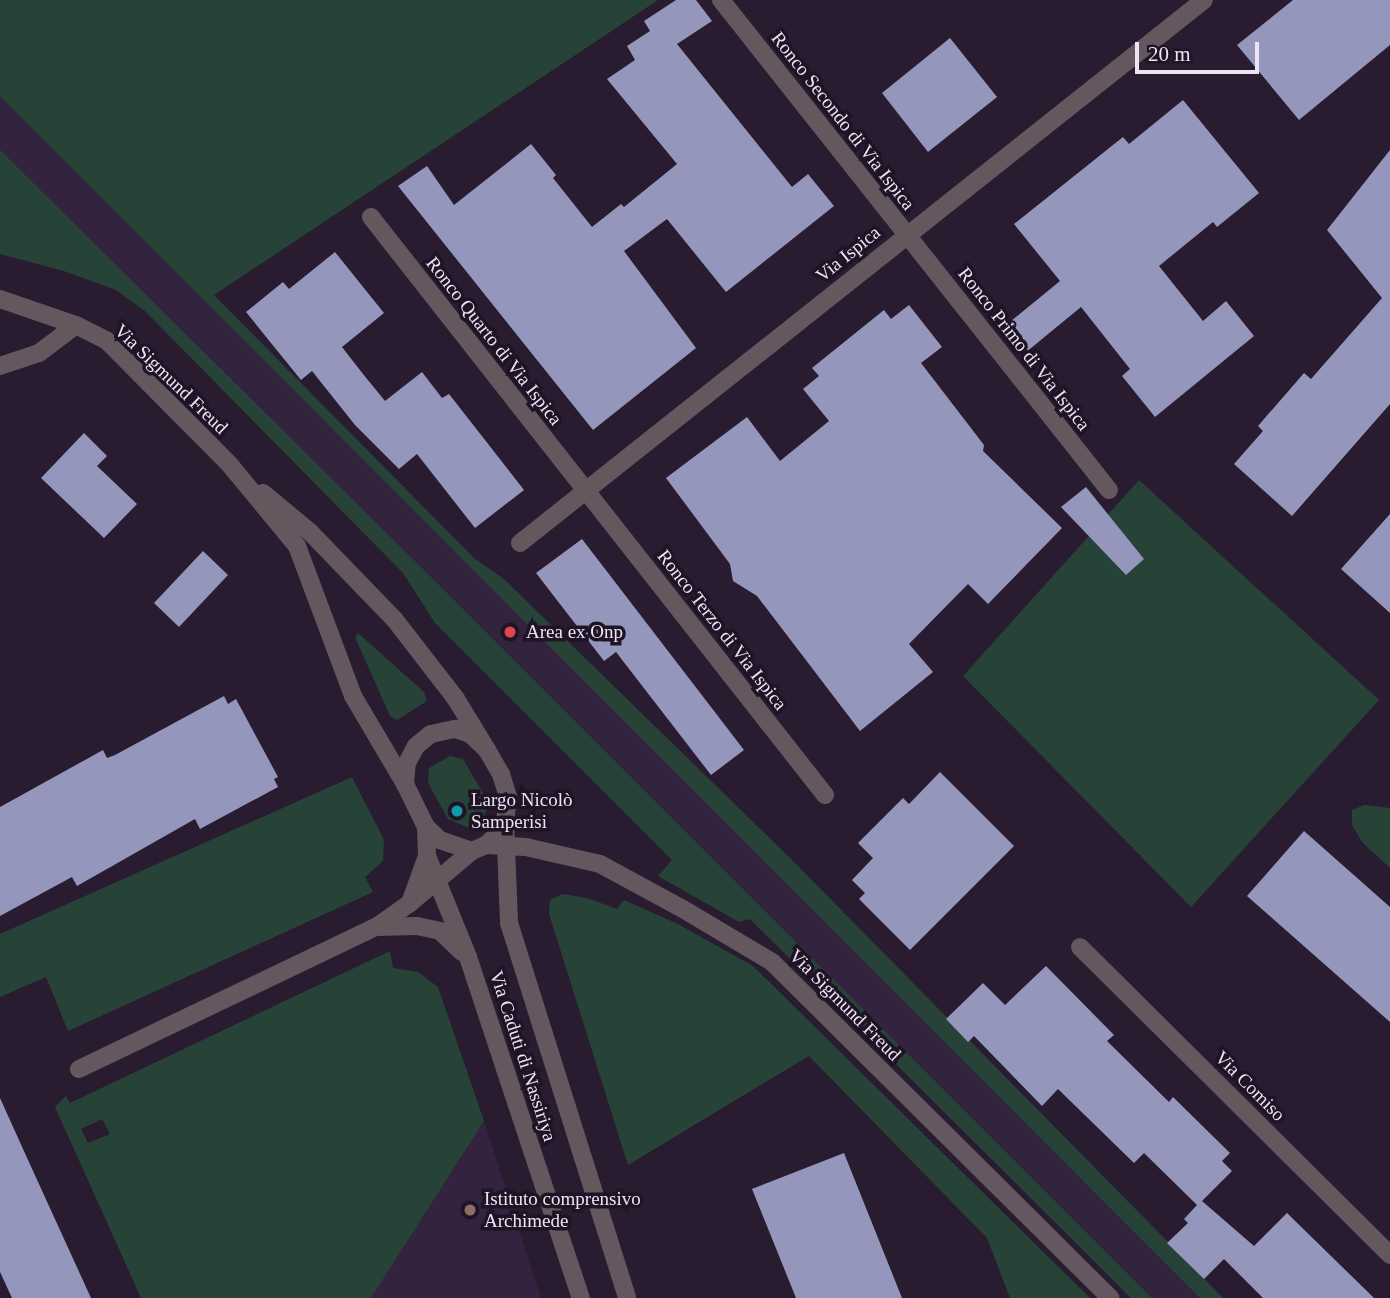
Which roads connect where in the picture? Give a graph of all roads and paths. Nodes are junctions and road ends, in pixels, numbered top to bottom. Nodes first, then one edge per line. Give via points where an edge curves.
1 (721, 0) edge
2 (1204, 0) edge
3 (370, 216) dead end
4 (907, 235) junction
5 (0, 299) edge
6 (76, 325) junction
7 (0, 366) edge
8 (230, 466) junction
9 (1109, 490) dead end
10 (585, 491) junction
11 (520, 544) dead end
12 (487, 750) junction
13 (405, 784) junction
14 (825, 795) dead end
15 (505, 822) junction
16 (426, 827) junction
17 (506, 846) junction
18 (479, 848) junction
19 (427, 856) junction
20 (437, 882) junction
21 (410, 904) junction
22 (376, 926) junction
23 (1080, 947) dead end
24 (468, 957) junction
25 (79, 1069) dead end
26 (1390, 1255) edge
27 (581, 1298) edge
28 (627, 1298) edge
29 (1111, 1298) edge

1 - 4 street, Ronco Secondo di Via Ispica
2 - 4 street, Via Ispica
3 - 10 street, Ronco Quarto di Via Ispica
4 - 9 street, Ronco Primo di Via Ispica
4 - 10 street, Via Ispica
5 - 6 street, Via Sigmund Freud
6 - 7 street via 39,352
6 - 8 street, Via Sigmund Freud via 107,341
8 - 12 street via 310,532 395,620 456,699
8 - 13 street via 297,546 353,696
10 - 11 street, Via Ispica
10 - 14 street, Ronco Terzo di Via Ispica
12 - 13 street via 471,734 455,729 431,734 416,746 407,764
12 - 15 street via 508,797
13 - 16 street
15 - 17 street, Via Caduti di Nassiriya
15 - 18 street
16 - 18 street via 440,840
16 - 19 street, Via Caduti di Nassiriya
17 - 18 street, Via Sigmund Freud
17 - 28 street, Via Caduti di Nassiriya via 509,923
17 - 29 street, Via Sigmund Freud via 600,864 772,962
18 - 20 street
19 - 20 street, Via Caduti di Nassiriya
19 - 21 street
20 - 21 street
20 - 24 street, Via Caduti di Nassiriya
21 - 22 street
22 - 24 street via 440,931
22 - 25 street
23 - 26 street, Via Comiso
24 - 27 street, Via Caduti di Nassiriya

